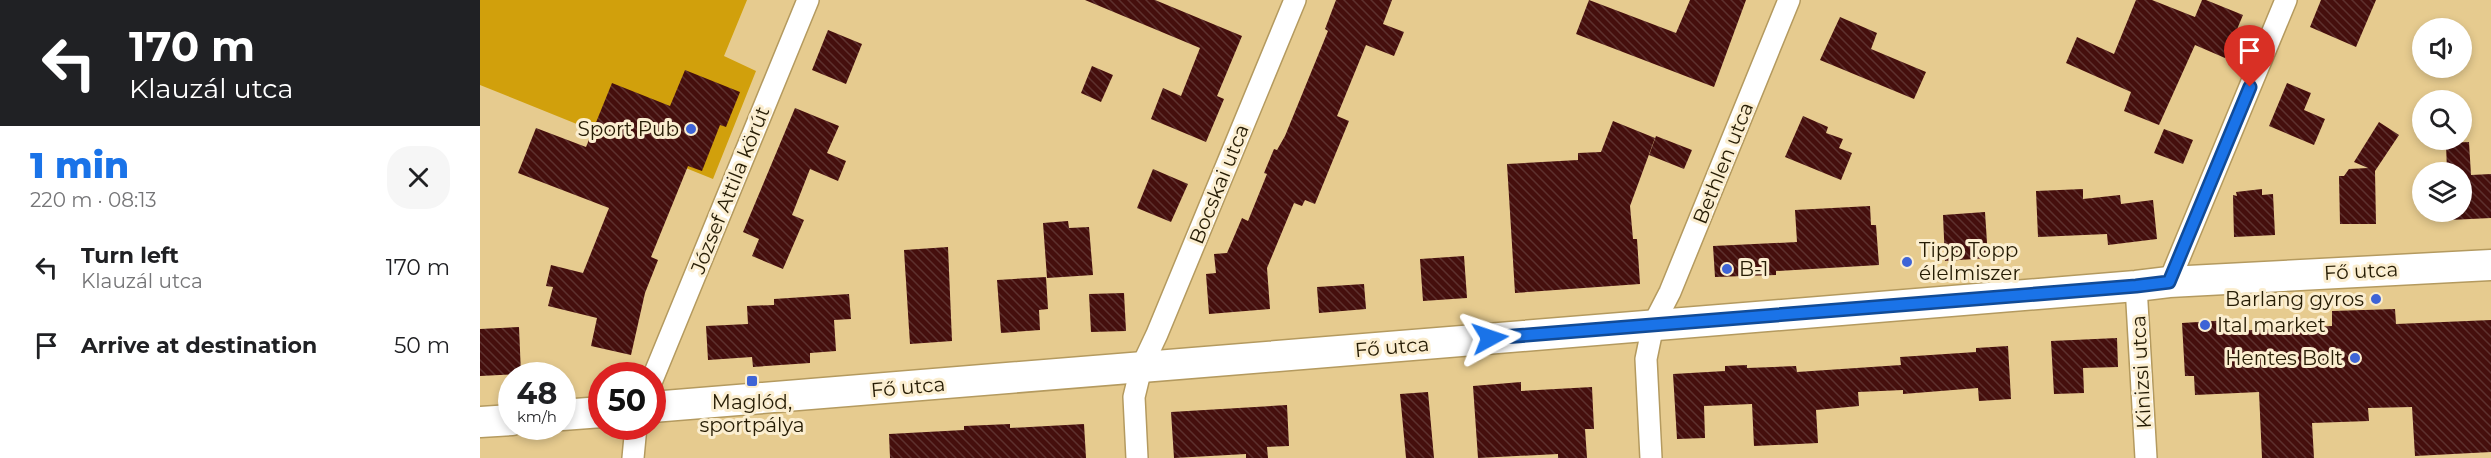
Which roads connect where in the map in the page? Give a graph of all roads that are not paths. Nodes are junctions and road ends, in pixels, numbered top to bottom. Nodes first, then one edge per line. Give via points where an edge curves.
1 (808, 0) edge
2 (1295, 0) edge
3 (1789, 0) edge
4 (2286, 0) edge
5 (2491, 265) edge
6 (2169, 282) junction
7 (2136, 286) junction
8 (1653, 325) junction
9 (659, 362) edge
10 (1141, 368) junction
11 (666, 406) edge
12 (498, 421) edge
13 (480, 422) edge
14 (635, 440) edge
15 (633, 458) edge
16 (1137, 458) edge
17 (1651, 458) edge
18 (2146, 458) edge

1 - 9 street, József Attila körút
2 - 10 street, Bocskai utca
3 - 8 street, Bethlen utca
4 - 6 street
5 - 6 main road, Fő utca
6 - 7 main road, Fő utca
7 - 8 main road, Fő utca
7 - 18 street, Kinizsi utca
8 - 10 main road, Fő utca
8 - 17 street, Bethlen utca via 1647,359
10 - 11 main road, Fő utca
10 - 16 street, Bocskai utca via 1134,397
12 - 13 main road
14 - 15 street

